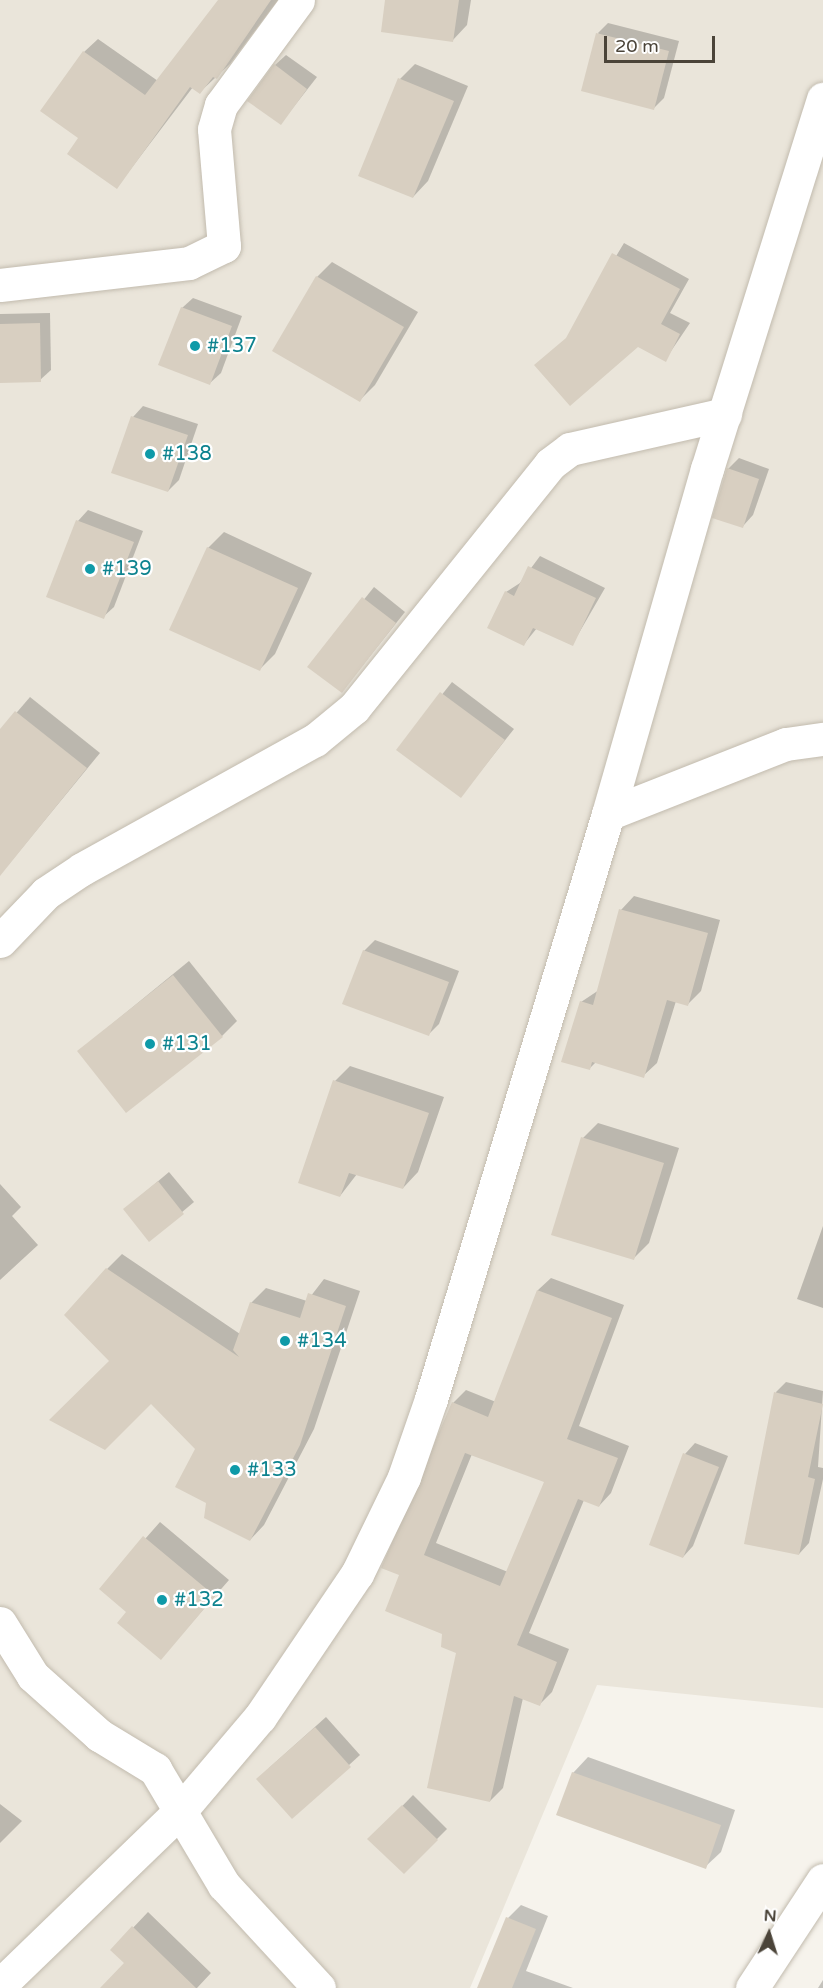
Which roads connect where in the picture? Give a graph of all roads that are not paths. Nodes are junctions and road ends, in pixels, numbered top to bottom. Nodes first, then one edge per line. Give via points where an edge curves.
1 (298, 0) edge
2 (823, 99) edge
3 (0, 285) edge
4 (725, 414) junction
5 (823, 739) edge
6 (608, 814) junction
7 (2, 935) edge
8 (0, 1623) edge
9 (181, 1810) junction
10 (823, 1880) edge
11 (0, 1985) edge
12 (319, 1988) edge
13 (752, 1988) edge

1 - 3 street via 221,105 214,129 224,246 189,263
2 - 4 street
4 - 6 street
4 - 7 street via 610,437 563,454 550,464 354,708 315,740 82,869 46,893
5 - 6 street via 786,744
6 - 9 street via 404,1477 357,1574 260,1717
8 - 9 street via 33,1676 99,1735 155,1768
9 - 11 street
9 - 12 street via 224,1885
10 - 13 street

